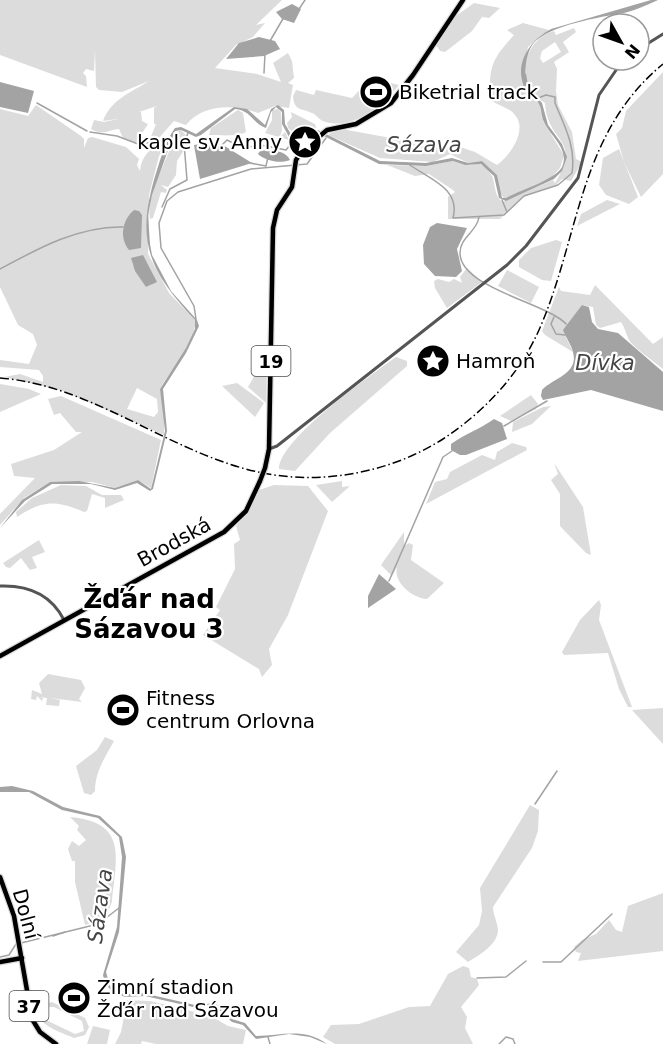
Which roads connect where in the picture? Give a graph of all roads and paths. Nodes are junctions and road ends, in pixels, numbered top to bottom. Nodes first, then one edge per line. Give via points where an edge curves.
1 (463, 0) edge
2 (615, 72) edge
3 (269, 449) junction
4 (0, 586) edge
5 (64, 620) junction
6 (0, 656) edge
7 (0, 877) edge
8 (22, 958) junction
9 (0, 962) edge
10 (56, 1044) edge

1 - 3 main road, 19 via 390,102 356,124 322,134 302,151 295,165 292,187 279,206 273,228
2 - 3 street via 599,95 578,178 521,251
3 - 5 main road, Brodská / 19, bridge via 246,511 224,532
4 - 5 street via 34,590 53,604
5 - 6 main road, Brodská / 19
7 - 8 main road, Dolní / 37 via 11,906
8 - 9 main road
8 - 10 main road, 37 via 32,1019 40,1032

